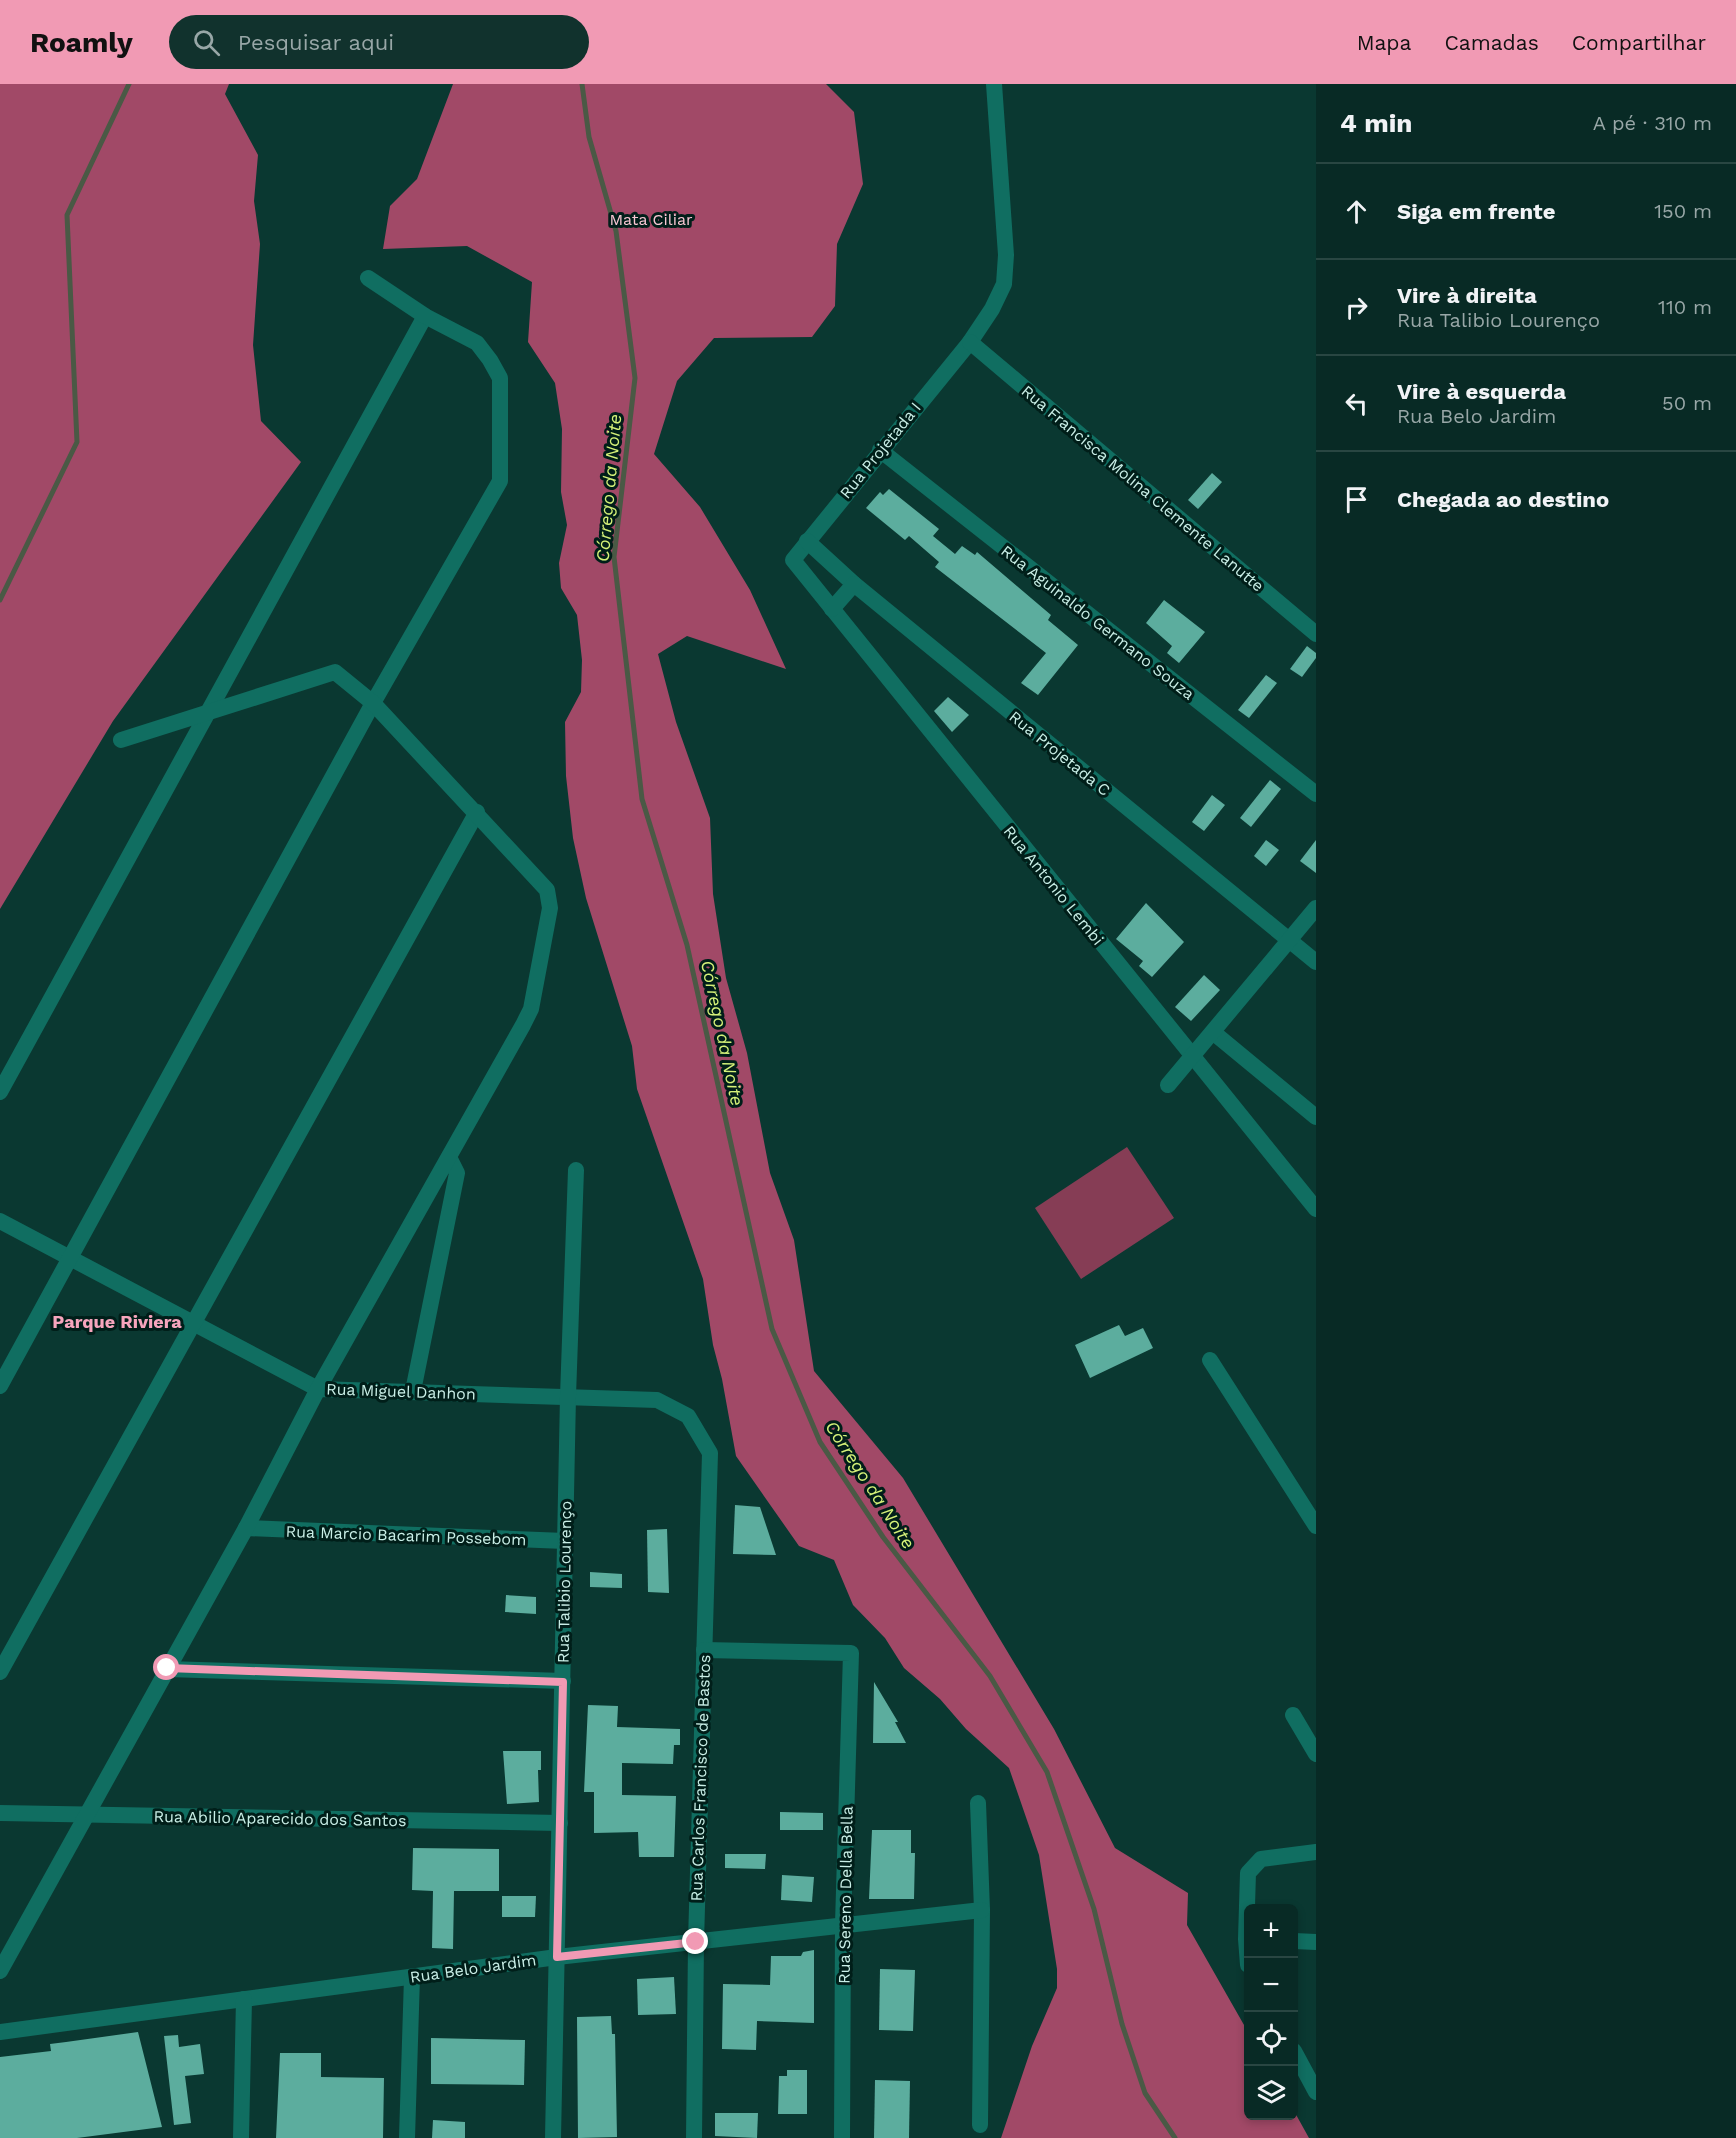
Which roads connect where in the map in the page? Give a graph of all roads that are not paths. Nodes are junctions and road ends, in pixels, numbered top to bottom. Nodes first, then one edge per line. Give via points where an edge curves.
1 (994, 84) edge
2 (368, 278) dead end
3 (425, 316) junction
4 (970, 342) junction
5 (880, 450) junction
6 (807, 541) junction
7 (793, 560) joint
8 (854, 584) junction
9 (832, 609) junction
10 (1316, 634) edge
11 (373, 703) junction
12 (210, 711) junction
13 (121, 740) dead end
14 (1316, 794) edge
15 (477, 812) junction
16 (1316, 908) edge
17 (1289, 940) junction
18 (1316, 962) edge
19 (1214, 1033) junction
20 (1193, 1057) junction
21 (1168, 1085) dead end
22 (0, 1092) edge
23 (1316, 1117) edge
24 (449, 1157) junction
25 (576, 1170) dead end
26 (1316, 1209) edge
27 (0, 1221) edge
28 (70, 1258) junction
29 (192, 1323) junction
30 (1209, 1360) dead end
31 (0, 1386) edge
32 (318, 1389) junction
33 (413, 1391) junction
34 (568, 1396) junction
35 (710, 1453) joint
36 (1316, 1526) edge
37 (246, 1528) junction
38 (565, 1541) junction
39 (704, 1650) junction
40 (167, 1668) junction
41 (0, 1672) edge
42 (563, 1682) junction
43 (1293, 1715) dead end
44 (1316, 1754) edge
45 (978, 1803) dead end
46 (0, 1813) edge
47 (86, 1815) junction
48 (560, 1823) junction
49 (1316, 1852) edge
50 (1248, 1904) edge
51 (982, 1910) junction
52 (843, 1924) junction
53 (1298, 1941) edge
54 (696, 1942) junction
55 (1316, 1942) edge
56 (557, 1957) junction
57 (0, 1971) edge
58 (412, 1977) junction
59 (243, 1999) junction
60 (0, 2031) edge
61 (1298, 2056) edge
62 (1310, 2069) edge
63 (1316, 2092) edge
64 (980, 2125) dead end
65 (241, 2138) edge
66 (407, 2138) edge
67 (553, 2138) edge
68 (694, 2138) edge
69 (842, 2138) edge

1 - 4 street, Rua Projetada I via 1006,255 1004,284
2 - 3 street
3 - 11 street via 477,343 500,378 500,481
3 - 12 street
4 - 5 street, Rua Projetada I
4 - 10 street, Rua Francisca Molina Clemente Lanutte
5 - 6 street, Rua Projetada I
5 - 14 street, Rua Aguinaldo Germano Souza
6 - 7 street, Rua Projetada I
6 - 8 street, Rua Projetada C
7 - 9 street, Rua Antonio Lembi
8 - 9 street
8 - 17 street, Rua Projetada C
9 - 20 street, Rua Antonio Lembi
11 - 12 street via 335,672
11 - 15 street
11 - 28 street
12 - 13 street
12 - 22 street
15 - 24 street via 547,890 550,908 531,1009
15 - 29 street
16 - 17 street
17 - 18 street, Rua Projetada C
17 - 19 street
19 - 20 street
19 - 23 street
20 - 21 street
20 - 26 street, Rua Antonio Lembi
24 - 32 street
24 - 33 street via 456,1173
25 - 34 street, Rua Talibio Lourenço
27 - 28 street, Rua Miguel Danhon
28 - 29 street, Rua Miguel Danhon
28 - 31 street
29 - 32 street, Rua Miguel Danhon
29 - 41 street
30 - 36 street
32 - 33 street, Rua Miguel Danhon
32 - 37 street
33 - 34 street, Rua Miguel Danhon
34 - 35 street, Rua Miguel Danhon via 657,1400 688,1416
34 - 38 street, Rua Talibio Lourenço
35 - 39 street, Rua Carlos Francisco de Bastos
37 - 38 street, Rua Marcio Bacarim Possebom
37 - 40 street
38 - 42 street, Rua Talibio Lourenço
39 - 52 street, Rua Sereno Della Bella via 851,1653
39 - 54 street, Rua Carlos Francisco de Bastos
40 - 42 street
40 - 47 street
42 - 48 street, Rua Talibio Lourenço
43 - 44 street
45 - 51 street
46 - 47 street, Rua Abilio Aparecido dos Santos
47 - 48 street, Rua Abilio Aparecido dos Santos
47 - 57 street
48 - 56 street, Rua Talibio Lourenço
49 - 50 street via 1261,1859 1248,1873
51 - 52 street, Rua Belo Jardim
51 - 64 street
52 - 54 street, Rua Belo Jardim
52 - 69 street, Rua Sereno Della Bella
53 - 55 street
54 - 56 street, Rua Belo Jardim
54 - 68 street, Rua Carlos Francisco de Bastos
56 - 58 street, Rua Belo Jardim
56 - 67 street, Rua Talibio Lourenço
58 - 59 street, Rua Belo Jardim
58 - 66 street
59 - 60 street, Rua Belo Jardim
59 - 65 street
61 - 62 street
62 - 63 street

